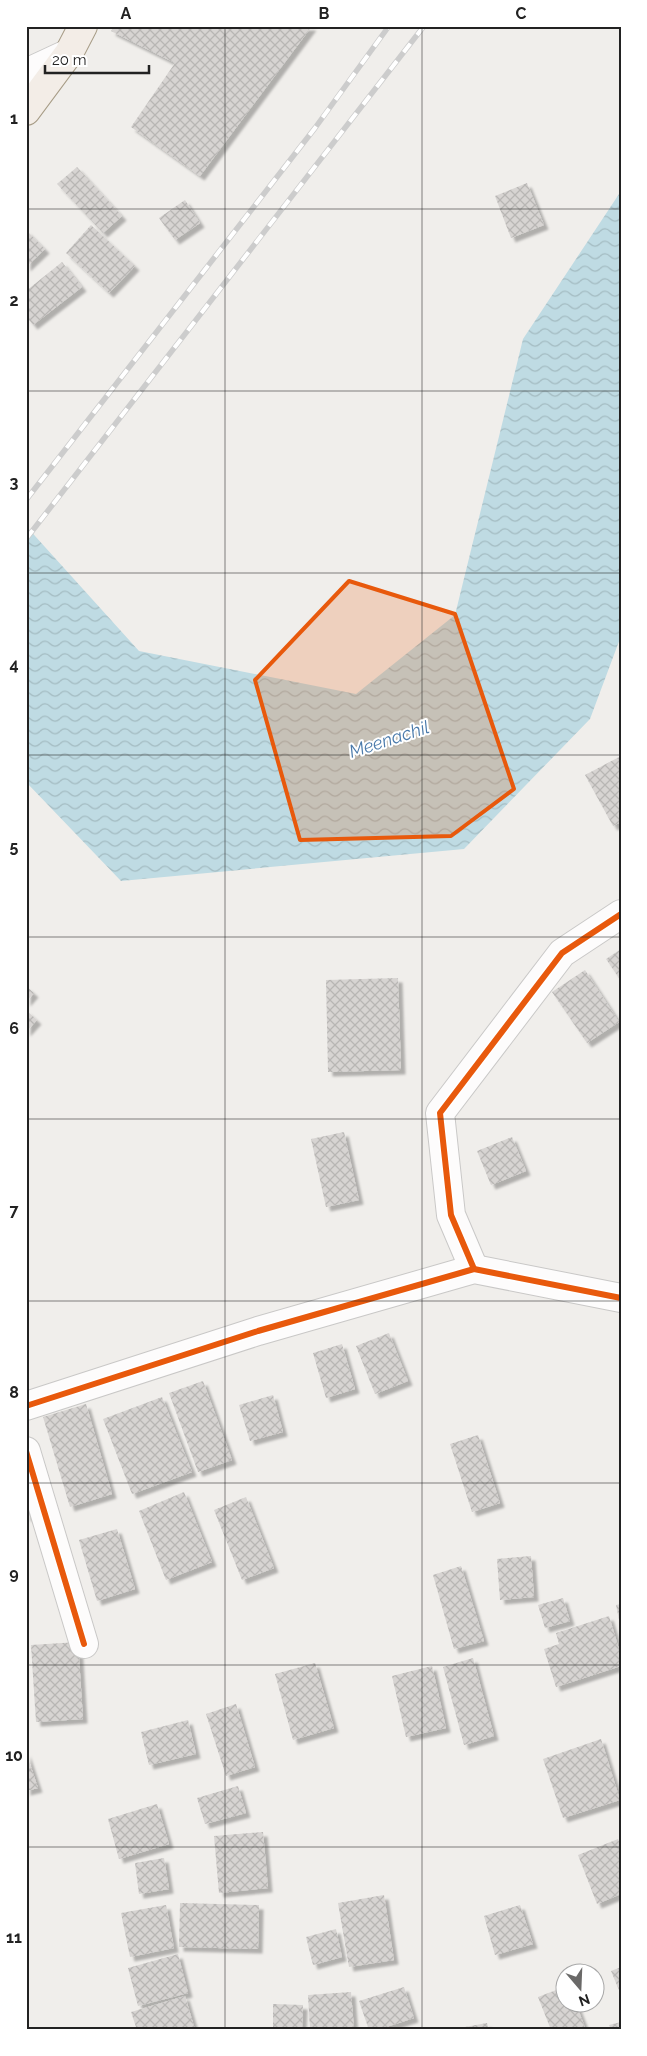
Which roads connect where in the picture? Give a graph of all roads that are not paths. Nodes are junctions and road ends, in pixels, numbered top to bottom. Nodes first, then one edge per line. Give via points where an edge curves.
1 (83, 26) edge
2 (69, 53) junction
3 (26, 73) edge
4 (26, 112) edge
5 (621, 914) edge
6 (474, 1269) junction
7 (621, 1298) edge
8 (26, 1406) edge
9 (26, 1451) edge
10 (84, 1644) dead end

1 - 2 main road
2 - 3 street
2 - 4 main road
5 - 6 street via 562,953 440,1113 450,1214
6 - 7 street
6 - 8 street via 258,1331
9 - 10 street

